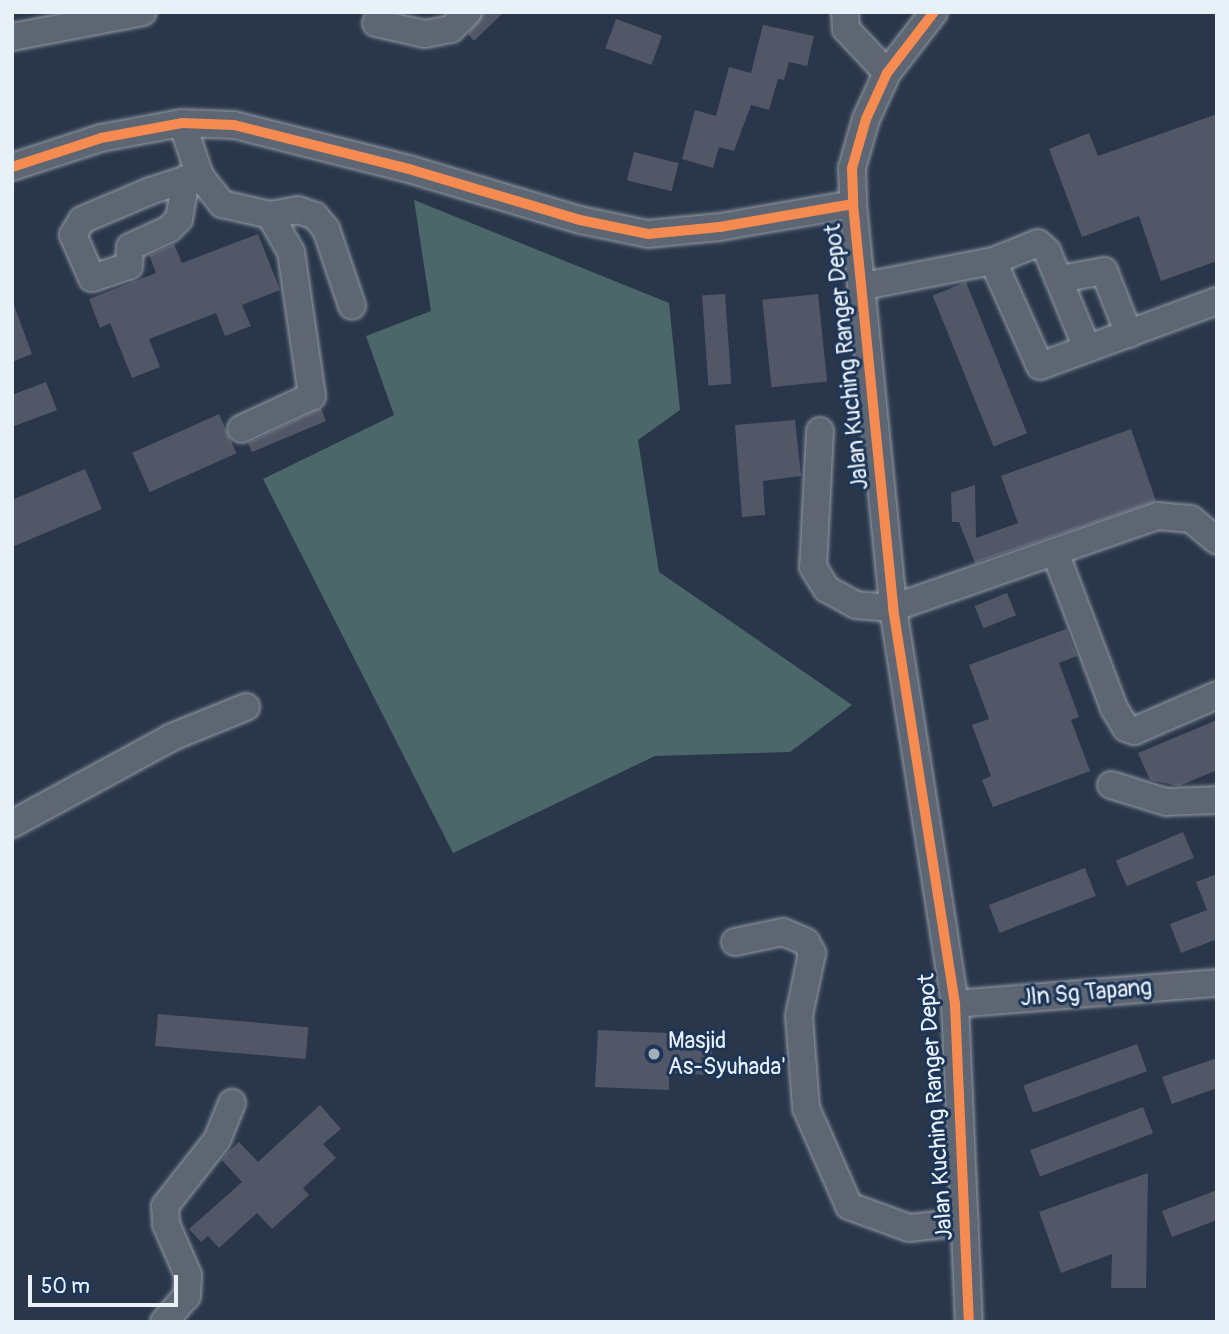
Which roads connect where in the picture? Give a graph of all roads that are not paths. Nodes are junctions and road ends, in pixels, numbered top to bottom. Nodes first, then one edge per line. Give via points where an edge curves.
1 (143, 12) edge
2 (468, 12) edge
3 (845, 12) edge
4 (934, 12) edge
5 (376, 23) dead end
6 (12, 37) edge
7 (887, 73) junction
8 (182, 123) junction
9 (12, 167) edge
10 (193, 177) junction
11 (853, 204) junction
12 (114, 206) junction
13 (270, 215) junction
14 (130, 247) junction
15 (993, 261) junction
16 (1060, 279) junction
17 (864, 286) junction
18 (1217, 301) edge
19 (352, 306) dead end
20 (1129, 334) junction
21 (1087, 348) junction
22 (241, 429) dead end
23 (820, 432) dead end
24 (1217, 541) edge
25 (1055, 552) junction
26 (893, 608) junction
27 (1217, 695) edge
28 (246, 707) dead end
29 (1111, 785) dead end
30 (1217, 800) edge
31 (12, 824) edge
32 (734, 942) dead end
33 (1217, 982) edge
34 (955, 1004) junction
35 (232, 1103) dead end
36 (965, 1222) junction
37 (164, 1322) edge
38 (969, 1322) edge

1 - 6 street
2 - 5 street via 452,29 425,34
3 - 7 street via 846,29
4 - 7 street
7 - 11 street via 858,142 852,168
8 - 9 street, Jalan Kuching Ranger Depot via 101,138
8 - 10 street
8 - 11 street, Jalan Kuching Ranger Depot via 234,125 333,148 580,220 648,234
10 - 12 street
10 - 13 street via 222,205
10 - 14 street via 179,219 169,229
11 - 17 street, Jalan Kuching Ranger Depot
12 - 14 street
12 - 14 street via 76,227 73,235 86,271 97,279 129,266
13 - 19 street via 298,210 314,216 326,229
13 - 22 street via 290,252 312,396
15 - 16 street via 1038,243 1047,250
15 - 17 street
15 - 21 street via 1040,366
16 - 20 street via 1104,271
16 - 21 street
17 - 26 street, Jalan Kuching Ranger Depot
18 - 20 street
20 - 21 street
23 - 26 street via 813,567 827,589 856,606
24 - 25 street via 1191,519 1157,516
25 - 26 street
25 - 27 street via 1114,708 1126,728 1134,731
26 - 34 street, Jalan Kuching Ranger Depot
28 - 31 street via 172,737
29 - 30 street via 1166,802
32 - 36 street via 783,932 806,942 812,953 799,1016 807,1108 849,1206 909,1227
33 - 34 street, Jln Sg Tapang
34 - 36 street, Jalan Kuching Ranger Depot
35 - 37 street via 217,1140 165,1206 166,1224 188,1275 187,1296
36 - 38 street, Jalan Kuching Ranger Depot

